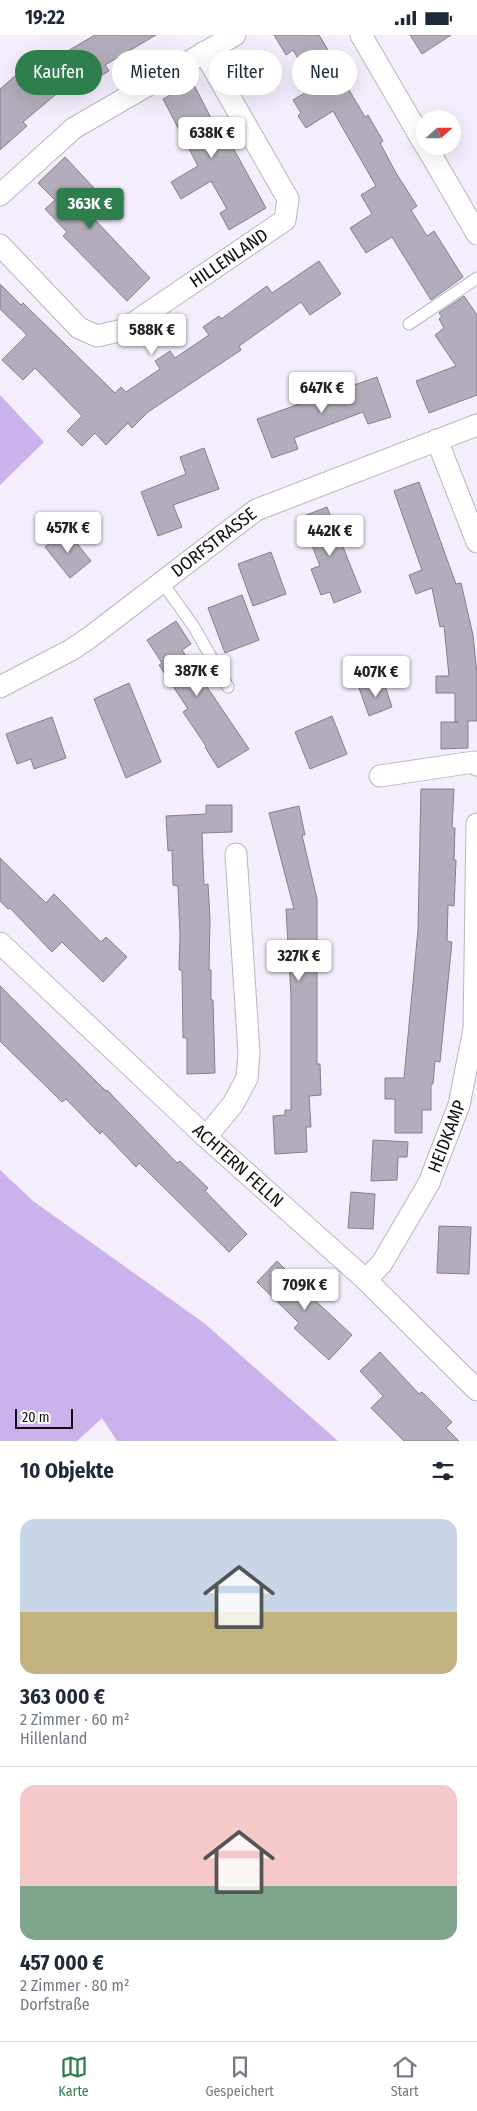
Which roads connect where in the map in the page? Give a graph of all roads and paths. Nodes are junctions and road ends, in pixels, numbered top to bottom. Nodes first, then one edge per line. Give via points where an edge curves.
1 (235, 35) edge
2 (361, 35) edge
3 (204, 52) junction
4 (416, 130) edge
5 (430, 155) edge
6 (0, 195) edge
7 (477, 234) edge
8 (0, 245) edge
9 (477, 278) edge
10 (409, 324) dead end
11 (477, 425) edge
12 (437, 440) junction
13 (477, 542) edge
14 (162, 582) junction
15 (0, 687) edge
16 (228, 687) dead end
17 (477, 765) edge
18 (380, 777) dead end
19 (477, 824) edge
20 (236, 854) dead end
21 (0, 943) edge
22 (206, 1137) junction
23 (366, 1280) junction
24 (477, 1390) edge

1 - 3 street
2 - 4 street
3 - 6 street via 74,128
3 - 8 street, HILLENLAND via 288,199 285,220 123,330 97,336 79,328
5 - 7 street
9 - 10 lane
11 - 12 street, DORFSTRASSE
12 - 13 street
12 - 14 street, DORFSTRASSE via 256,510
14 - 15 street, DORFSTRASSE via 74,656
14 - 16 lane via 194,627
17 - 18 street via 474,762
19 - 23 street, HEIDKAMP via 474,1029 459,1105 429,1183 382,1263
20 - 22 street via 247,1079 233,1104
21 - 22 street, ACHTERN FELLN
22 - 23 street, ACHTERN FELLN
23 - 24 street, ACHTERN FELLN

